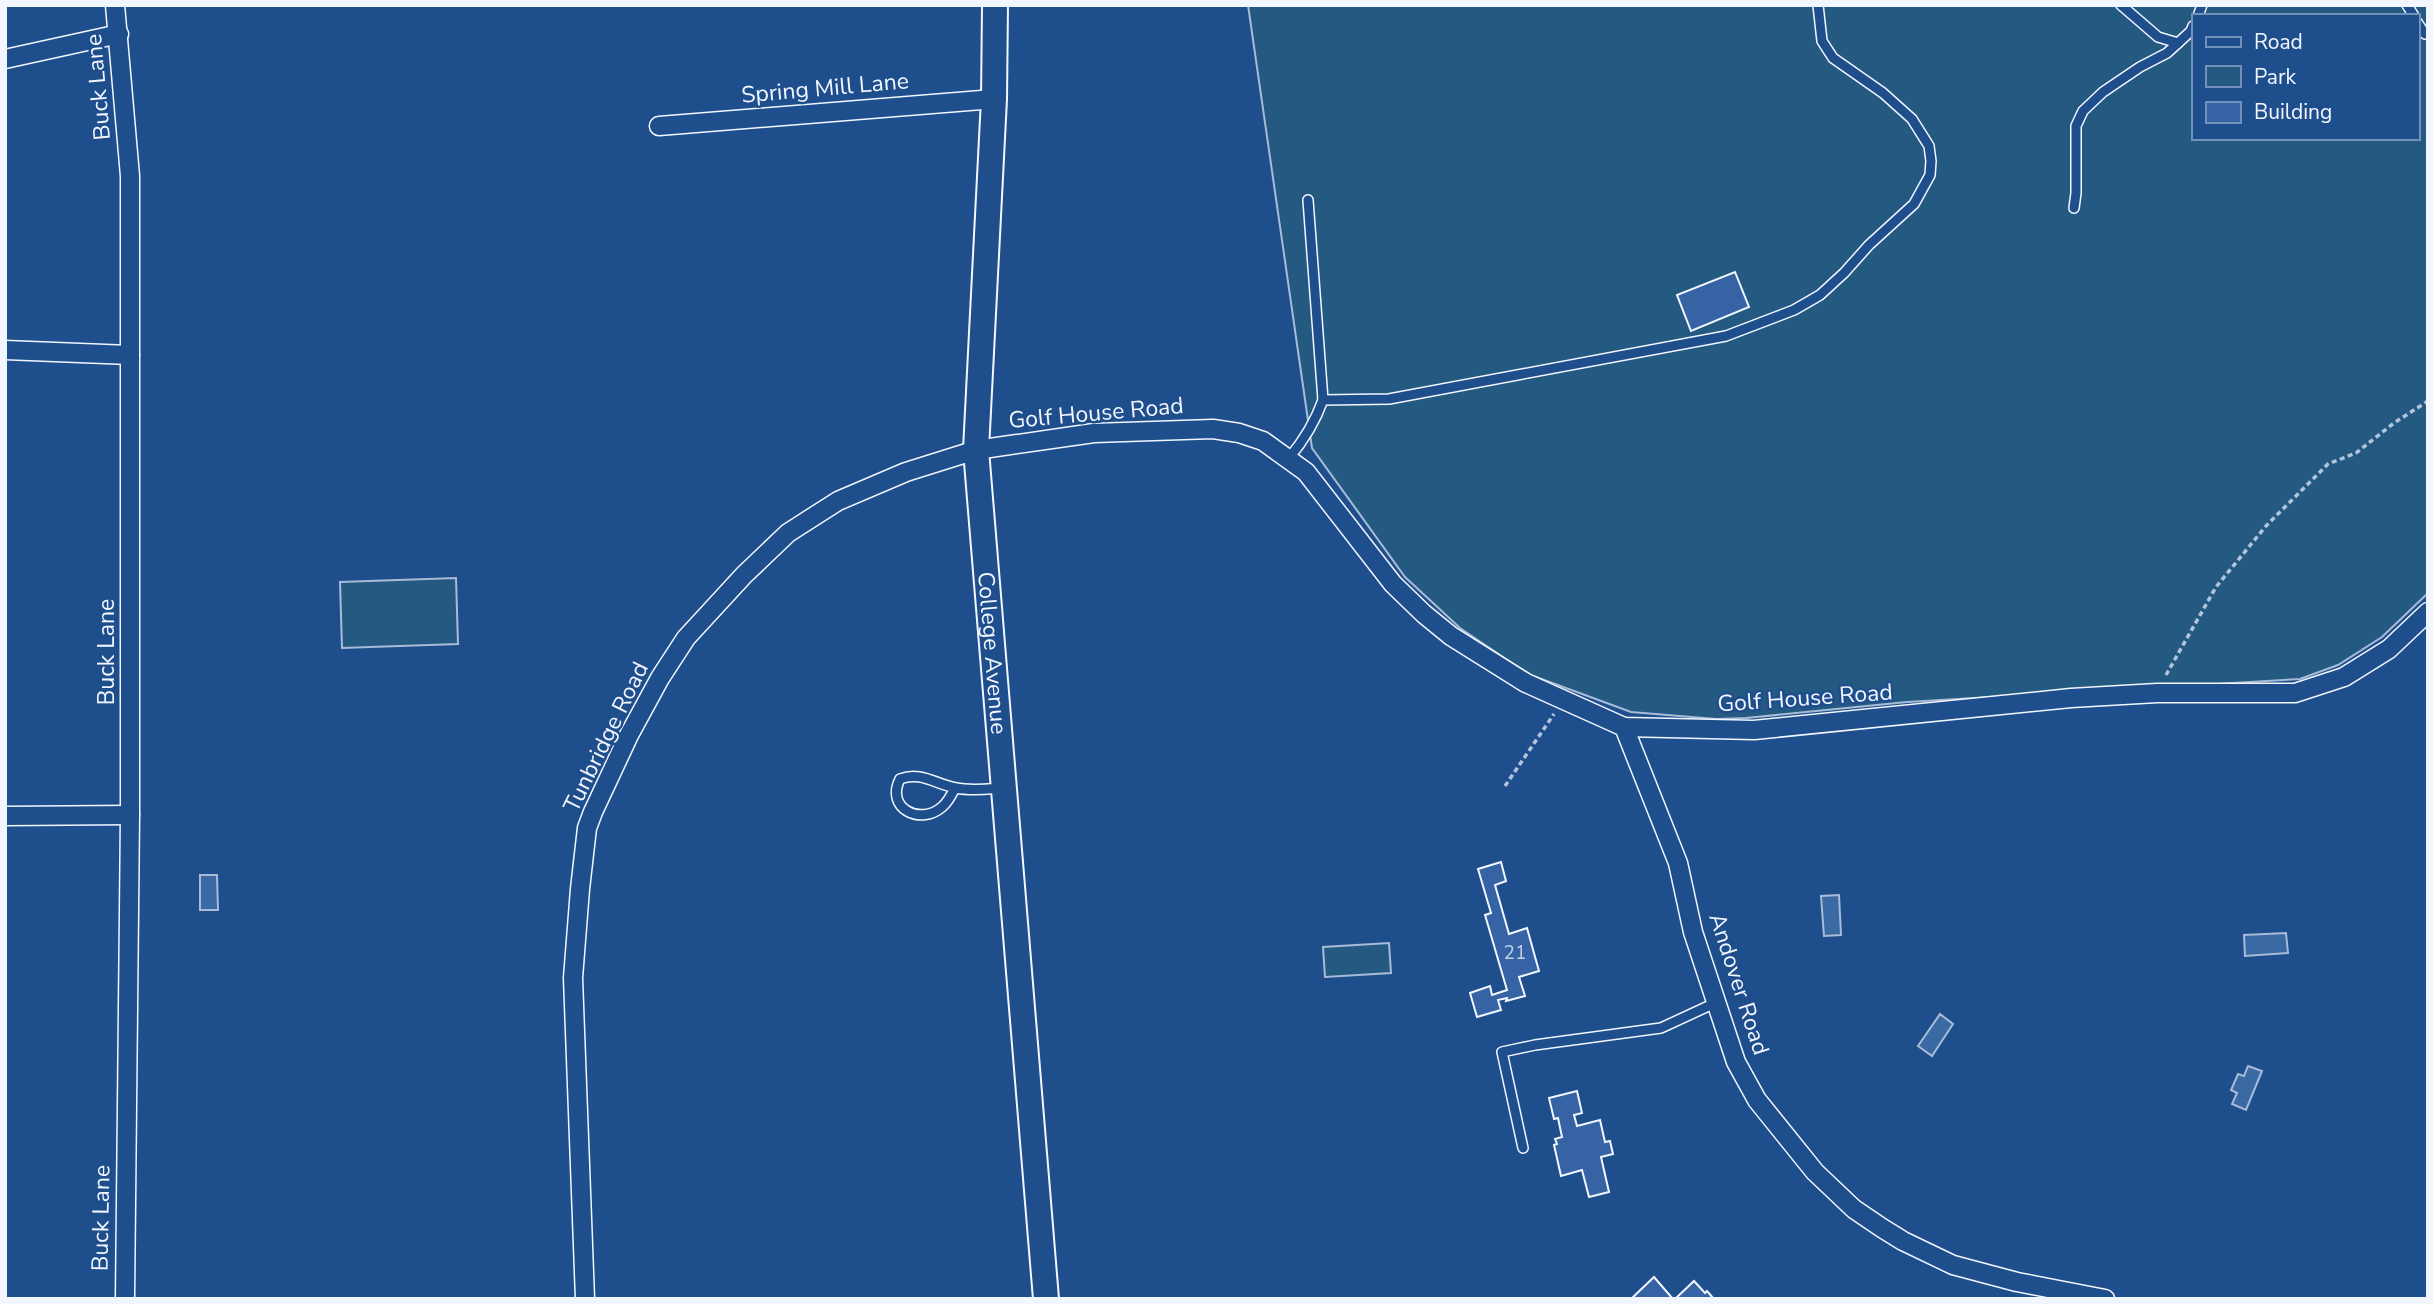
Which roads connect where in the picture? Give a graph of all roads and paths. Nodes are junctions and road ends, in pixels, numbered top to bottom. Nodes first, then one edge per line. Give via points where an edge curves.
1 (115, 5) edge
2 (995, 5) edge
3 (1818, 5) edge
4 (2121, 5) edge
5 (2419, 25) edge
6 (2192, 27) edge
7 (120, 34) junction
8 (2425, 34) dead end
9 (2178, 43) junction
10 (5, 59) edge
11 (994, 99) junction
12 (659, 126) dead end
13 (1308, 200) dead end
14 (2074, 208) dead end
15 (5, 350) edge
16 (130, 355) junction
17 (1323, 400) junction
18 (2428, 401) edge
19 (976, 450) junction
20 (1289, 458) junction
21 (2428, 612) edge
22 (2163, 693) junction
23 (1564, 701) junction
24 (1624, 727) junction
25 (1505, 786) dead end
26 (956, 788) junction
27 (1004, 788) junction
28 (131, 815) junction
29 (5, 816) edge
30 (1715, 1003) junction
31 (1523, 1149) dead end
32 (125, 1299) edge
33 (585, 1299) edge
34 (1046, 1299) edge
35 (2105, 1299) edge

1 - 7 street, Buck Lane
2 - 11 main road, College Avenue
3 - 17 lane via 1822,41 1833,58 1912,119 1929,146 1931,161 1930,175 1914,204 1820,295 1726,336 1389,399
4 - 9 lane via 2158,37
5 - 8 lane
6 - 9 lane
7 - 10 street
7 - 16 street, Buck Lane via 130,176
9 - 14 lane via 2103,92 2083,111 2076,126
11 - 12 street, Spring Mill Lane
11 - 19 main road, College Avenue
13 - 17 lane
15 - 16 street
16 - 28 street, Buck Lane
17 - 20 lane via 1310,430
18 - 22 path via 2356,453 2328,464 2266,526 2216,587 2162,684
19 - 20 street, Golf House Road via 1094,433 1197,428 1239,433 1263,441
19 - 27 main road, College Avenue
19 - 33 street, Tunbridge Road via 906,471 838,501 775,544 686,638 600,793 587,828 573,978
20 - 23 street, Golf House Road via 1306,472 1393,584 1424,614 1489,661
21 - 22 street, Golf House Road via 2389,649 2344,677 2295,694
22 - 24 street, Golf House Road via 1754,730
23 - 24 street, Golf House Road
23 - 25 path
24 - 30 street, Andover Road via 1678,863
26 - 26 lane via 911,775 900,779 895,789 898,804 911,814 926,815 942,808
26 - 27 lane
27 - 34 main road, College Avenue
28 - 29 street
28 - 32 street, Buck Lane
30 - 31 lane via 1661,1028 1502,1052
30 - 35 street, Andover Road via 1736,1062 1757,1100 1815,1172 1854,1209 1903,1241 1953,1265

